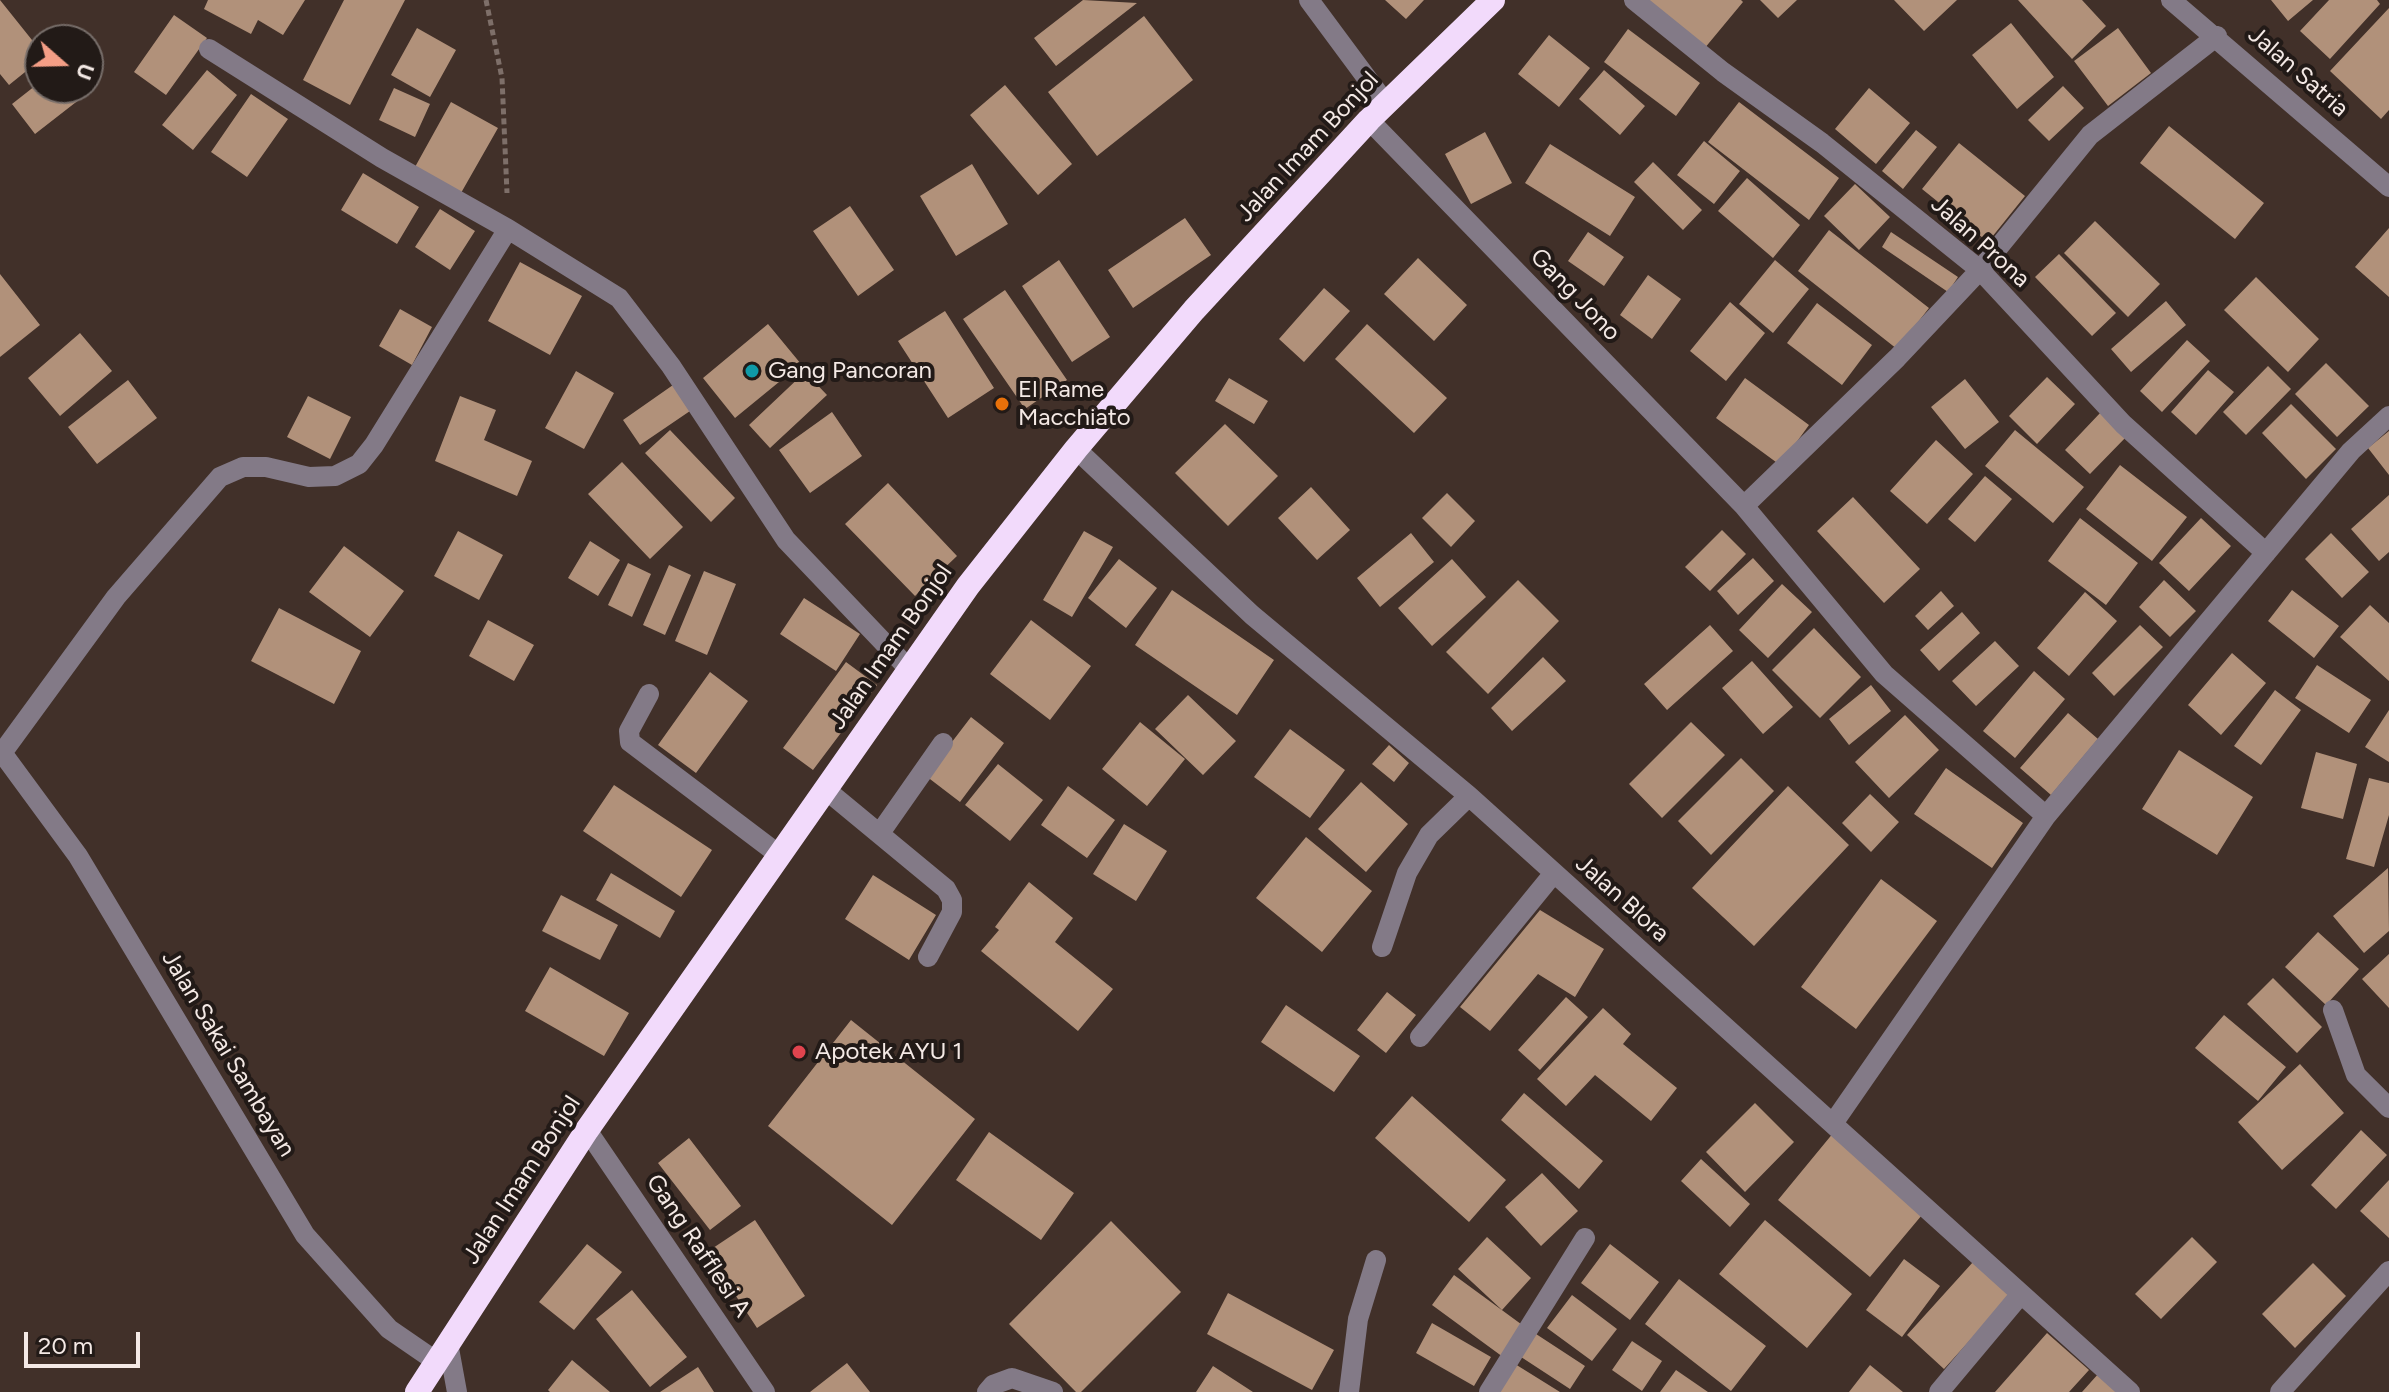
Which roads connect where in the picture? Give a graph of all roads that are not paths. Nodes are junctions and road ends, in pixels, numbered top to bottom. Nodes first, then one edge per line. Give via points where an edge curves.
1 (1309, 0) edge
2 (1493, 0) edge
3 (1634, 0) edge
4 (2171, 0) edge
5 (2217, 36) junction
6 (209, 49) dead end
7 (1377, 112) junction
8 (2389, 187) edge
9 (508, 229) junction
10 (1980, 270) junction
11 (2389, 416) edge
12 (1076, 449) junction
13 (1744, 506) junction
14 (2266, 553) junction
15 (908, 668) junction
16 (649, 694) dead end
17 (943, 743) dead end
18 (1, 752) edge
19 (825, 789) junction
20 (1469, 796) junction
21 (2046, 816) junction
22 (880, 833) junction
23 (778, 854) junction
24 (1554, 873) junction
25 (1382, 947) dead end
26 (928, 957) dead end
27 (2333, 1010) dead end
28 (1420, 1037) dead end
29 (2389, 1108) edge
30 (1834, 1122) junction
31 (587, 1130) junction
32 (1585, 1238) dead end
33 (1376, 1260) dead end
34 (2389, 1271) edge
35 (2021, 1294) junction
36 (443, 1352) junction
37 (1356, 1389) edge
38 (417, 1392) edge
39 (457, 1392) edge
40 (765, 1392) edge
41 (987, 1392) edge
42 (1053, 1392) edge
43 (1489, 1392) edge
44 (1939, 1392) edge
45 (2130, 1392) edge
46 (2280, 1392) edge

1 - 7 street, Gang Jono
2 - 7 highway, Jalan Imam Bonjol
3 - 10 street, Jalan Prona
4 - 5 street, Jalan Satria
5 - 8 street, Jalan Satria
5 - 10 street via 2090,135
6 - 9 street via 382,158
7 - 12 highway, Jalan Imam Bonjol via 1194,310
7 - 13 street, Gang Jono
9 - 15 street via 619,298 671,366 786,540
9 - 18 street via 359,464 335,476 243,467 220,477 116,597
10 - 13 street
10 - 14 street, Jalan Prona via 2123,424
11 - 14 street via 2351,451
12 - 15 highway, Jalan Imam Bonjol
12 - 20 street, Jalan Blora via 1252,615
13 - 21 street, Gang Jono via 1884,674
14 - 21 street
15 - 19 highway, Jalan Imam Bonjol
16 - 23 street via 629,731 630,742
17 - 22 street
18 - 36 street, Jalan Sakai Sambayan via 78,856 305,1235 389,1329
19 - 22 street
19 - 23 highway, Jalan Imam Bonjol
20 - 24 street, Jalan Blora
20 - 25 street via 1429,835 1407,873
21 - 30 street
22 - 26 street via 952,900 952,912
23 - 31 highway, Jalan Imam Bonjol
24 - 28 street
24 - 30 street, Jalan Blora
27 - 29 street via 2356,1075
30 - 35 street, Jalan Blora
31 - 36 highway, Jalan Imam Bonjol
31 - 40 street, Gang Rafflesi A
32 - 43 street
33 - 37 street via 1358,1319
34 - 46 street
35 - 44 street
35 - 45 street, Jalan Blora
36 - 38 highway, Jalan Imam Bonjol
36 - 39 street
41 - 42 street via 1012,1378

